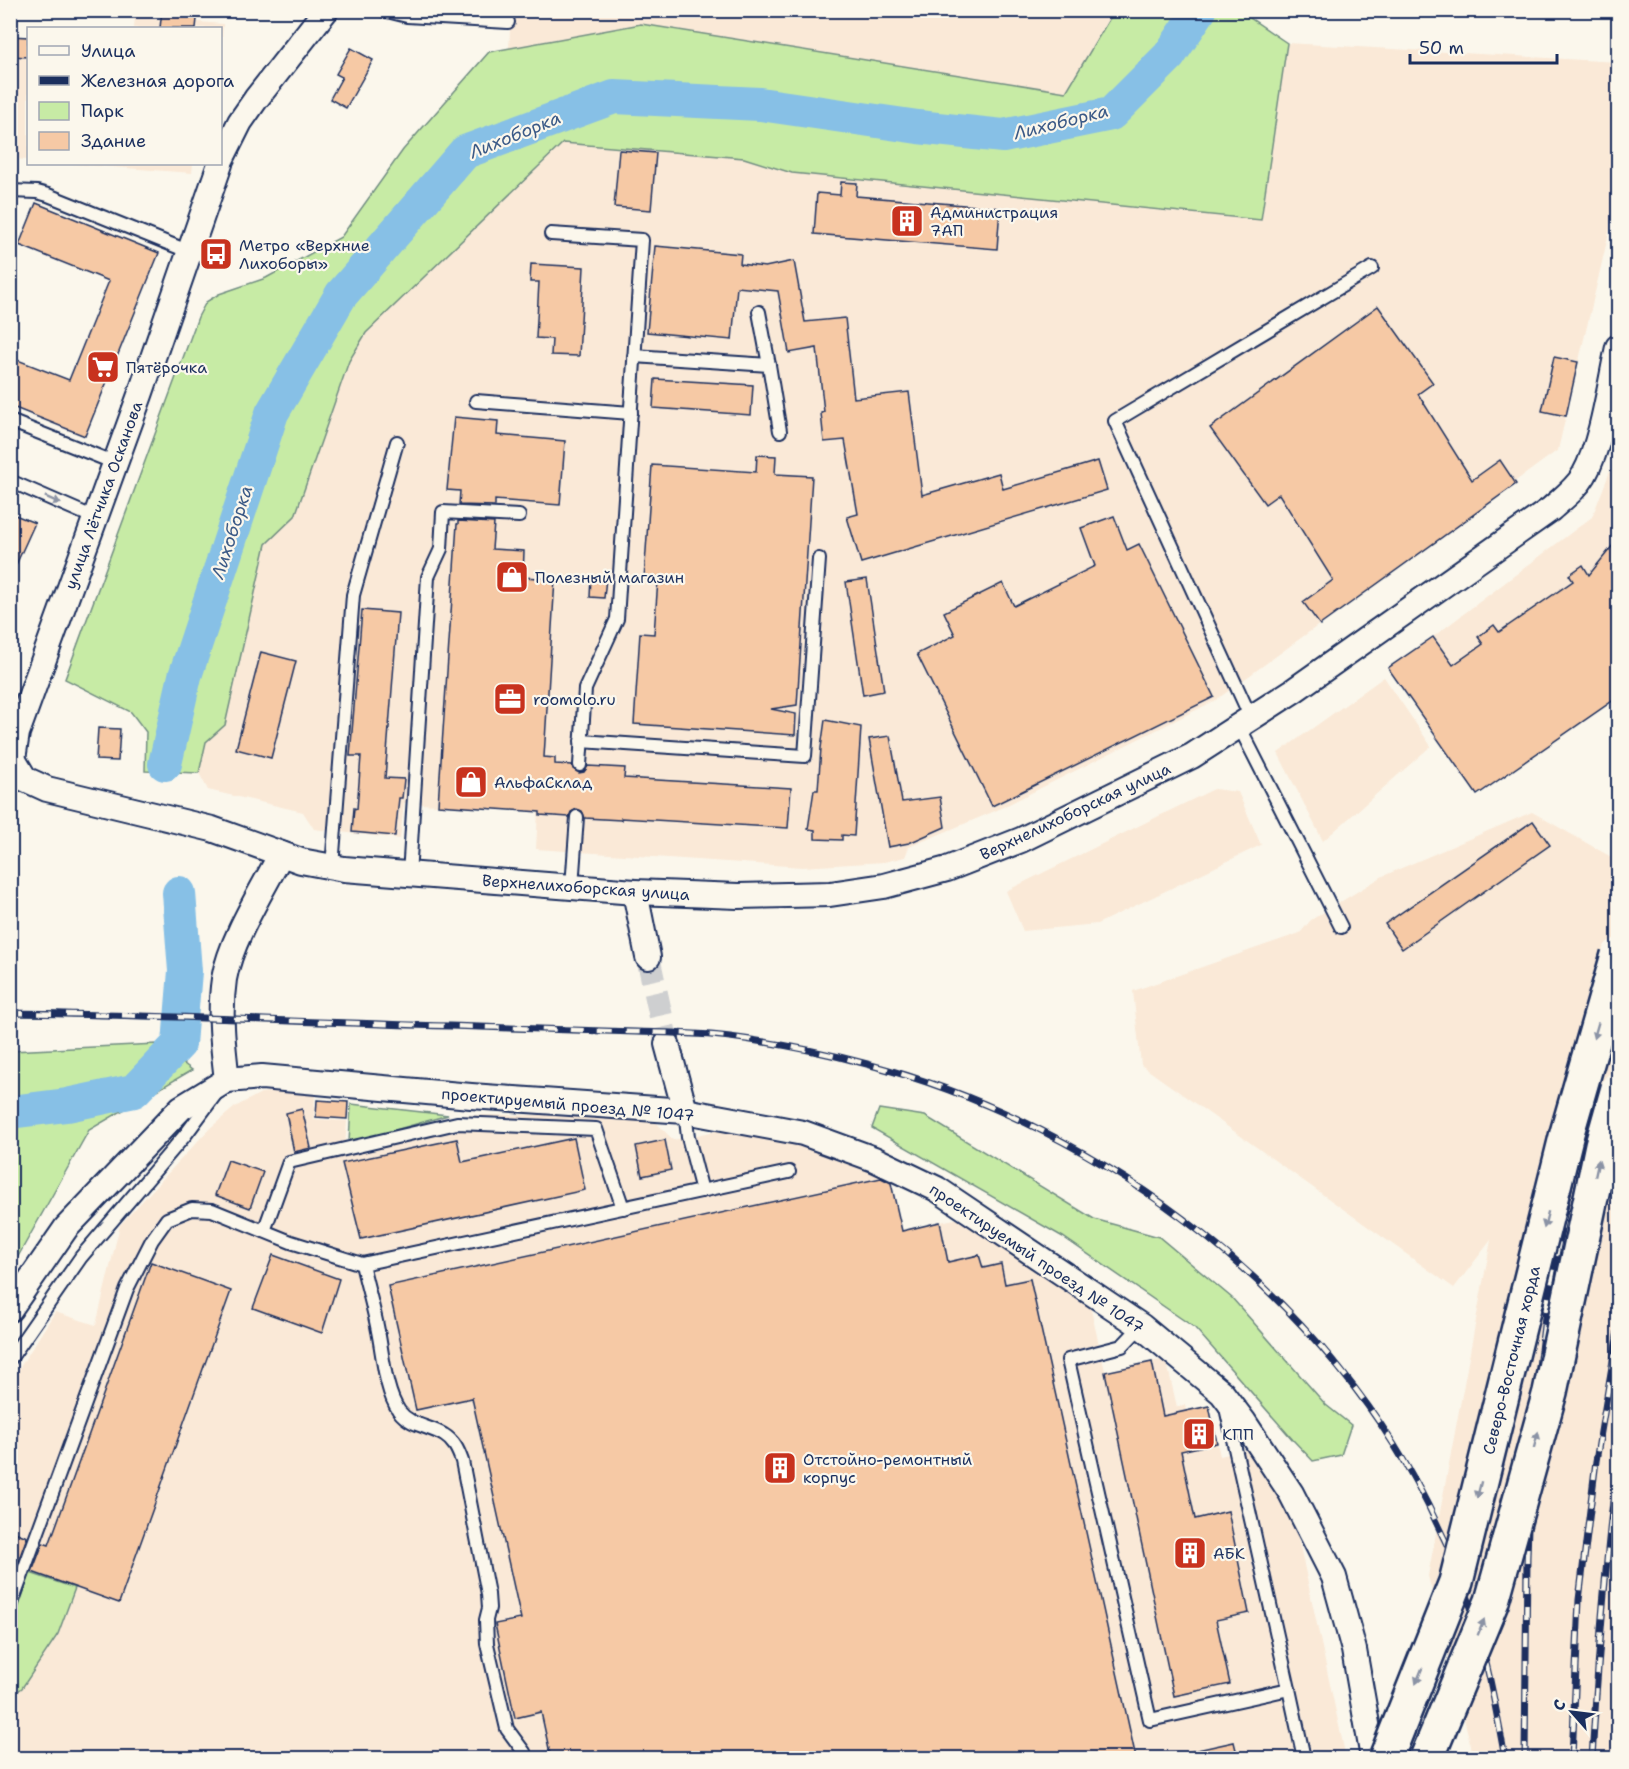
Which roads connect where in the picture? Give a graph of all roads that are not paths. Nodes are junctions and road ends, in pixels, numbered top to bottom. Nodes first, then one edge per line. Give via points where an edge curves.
1 (383, 10) edge
2 (325, 11) edge
3 (508, 21) dead end
4 (222, 159) edge
5 (219, 165) edge
6 (10, 191) edge
7 (551, 234) dead end
8 (190, 252) junction
9 (1372, 268) dead end
10 (759, 312) dead end
11 (1618, 347) edge
12 (634, 356) junction
13 (769, 365) junction
14 (476, 401) dead end
15 (631, 413) junction
16 (10, 421) edge
17 (780, 431) dead end
18 (397, 442) dead end
19 (115, 463) junction
20 (10, 481) edge
21 (519, 516) dead end
22 (95, 518) junction
23 (819, 559) dead end
24 (1245, 722) junction
25 (581, 741) junction
26 (12, 760) edge
27 (580, 765) dead end
28 (577, 817) dead end
29 (281, 854) junction
30 (332, 867) junction
31 (409, 874) junction
32 (572, 887) junction
33 (635, 892) junction
34 (1341, 927) dead end
35 (1618, 955) edge
36 (648, 957) tunnel mouth
37 (667, 1044) tunnel mouth
38 (227, 1080) junction
39 (1618, 1088) edge
40 (685, 1111) junction
41 (789, 1172) dead end
42 (702, 1191) junction
43 (623, 1208) junction
44 (264, 1231) junction
45 (362, 1264) junction
46 (10, 1309) edge
47 (1141, 1326) junction
48 (10, 1359) edge
49 (1222, 1393) junction
50 (10, 1608) edge
51 (1289, 1689) junction
52 (526, 1758) edge
53 (1304, 1758) edge
54 (1373, 1758) edge
55 (1386, 1758) edge
56 (1427, 1758) edge

1 - 3 lane via 407,16
2 - 4 street, улица Лётчика Осканова via 245,114
5 - 8 street, улица Лётчика Осканова
6 - 8 lane via 37,192 56,205
7 - 12 lane via 642,240
8 - 19 street, улица Лётчика Осканова
9 - 24 lane via 1115,421
10 - 13 lane
11 - 24 street, Верхнелихоборская улица via 1595,448 1584,475 1572,491
12 - 13 lane
12 - 15 lane
13 - 17 lane
14 - 15 lane
15 - 25 lane via 617,619 585,689
16 - 19 lane
18 - 30 lane via 353,595
19 - 22 street, улица Лётчика Осканова
20 -> 22 lane
21 - 31 lane via 443,512 441,549 428,577
22 - 26 street, улица Лётчика Осканова via 17,733
23 - 25 lane via 806,756
24 - 33 street, Верхнелихоборская улица via 1181,761 1021,840 947,869 884,886 830,894
24 - 34 lane
25 - 27 lane
26 - 29 street, Верхнелихоборская улица via 25,779 47,789 212,829
28 - 32 lane
29 - 30 street, Верхнелихоборская улица
29 - 38 street via 241,930 224,979 221,1031
30 - 31 street, Верхнелихоборская улица
31 - 32 street, Верхнелихоборская улица
32 - 33 street, Верхнелихоборская улица
33 - 36 street
35 -> 55 main road, Северо-Восточная хорда, bridge via 1567,1133 1456,1582
37 - 40 street
38 - 40 street, проектируемый проезд № 1047 via 262,1077
38 - 46 street via 181,1108 66,1228
38 - 48 lane via 81,1257
56 -> 39 main road, bridge via 1492,1601 1550,1392 1602,1145
40 - 42 lane
40 - 47 street, проектируемый проезд № 1047 via 803,1133 874,1159 937,1189
41 - 42 lane
42 - 43 lane
43 - 44 lane via 596,1129 457,1123 289,1162
43 - 45 lane
44 - 45 lane
44 - 50 lane via 212,1210 192,1209 167,1219 152,1240 127,1289
45 - 52 lane via 387,1376 399,1411 407,1419 444,1435 457,1447 462,1461 488,1594 487,1644 507,1729
47 - 49 street, проектируемый проезд № 1047
47 - 51 lane via 1122,1346 1068,1360 1150,1720
49 - 51 lane
49 - 54 street, проектируемый проезд № 1047 via 1291,1493 1334,1577 1354,1650
51 - 53 lane

